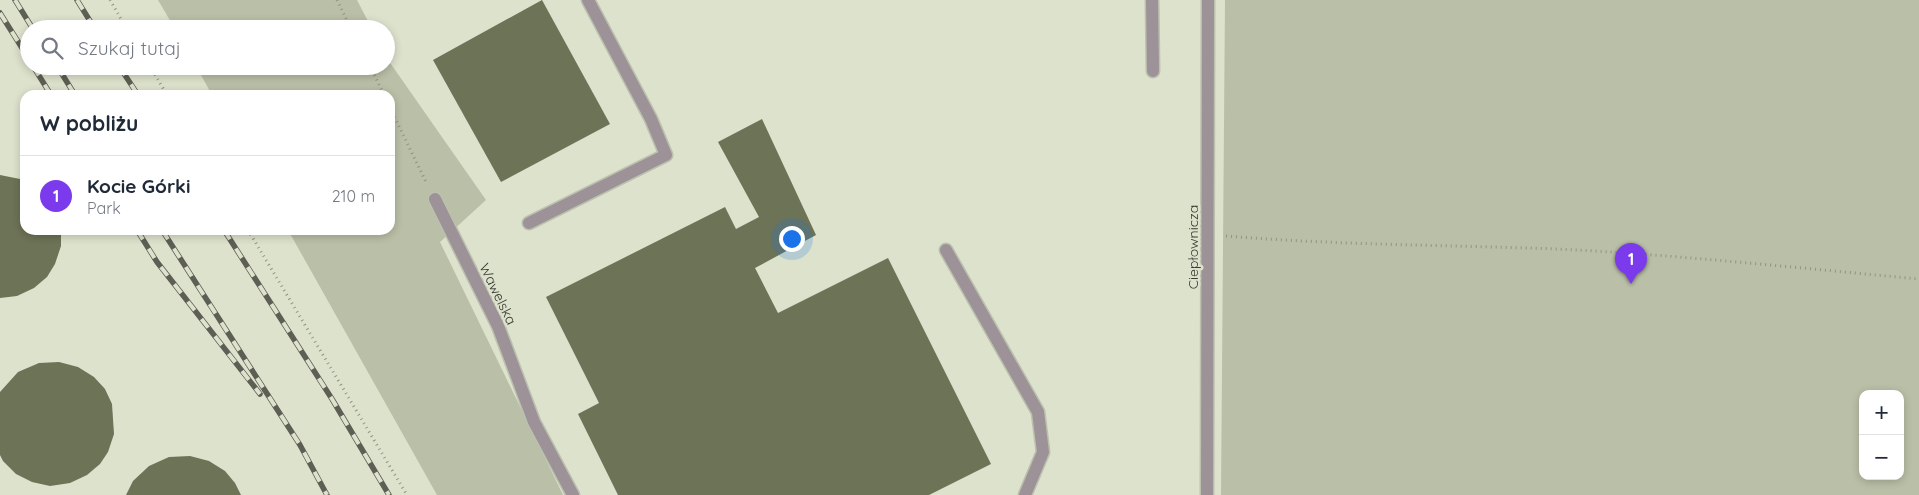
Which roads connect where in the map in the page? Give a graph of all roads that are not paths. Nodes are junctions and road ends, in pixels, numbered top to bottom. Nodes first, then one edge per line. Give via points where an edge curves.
1 (588, 0) edge
2 (1152, 0) edge
3 (1208, 0) edge
4 (1153, 71) dead end
5 (434, 199) road end
6 (529, 222) dead end
7 (946, 250) dead end
8 (573, 495) edge
9 (1026, 495) edge
10 (1207, 495) edge

1 - 6 lane via 651,119 666,155
2 - 4 lane
3 - 10 lane, Ciepłownicza
5 - 8 lane, Wawelska via 498,326 534,422
7 - 9 lane via 1038,412 1043,452

